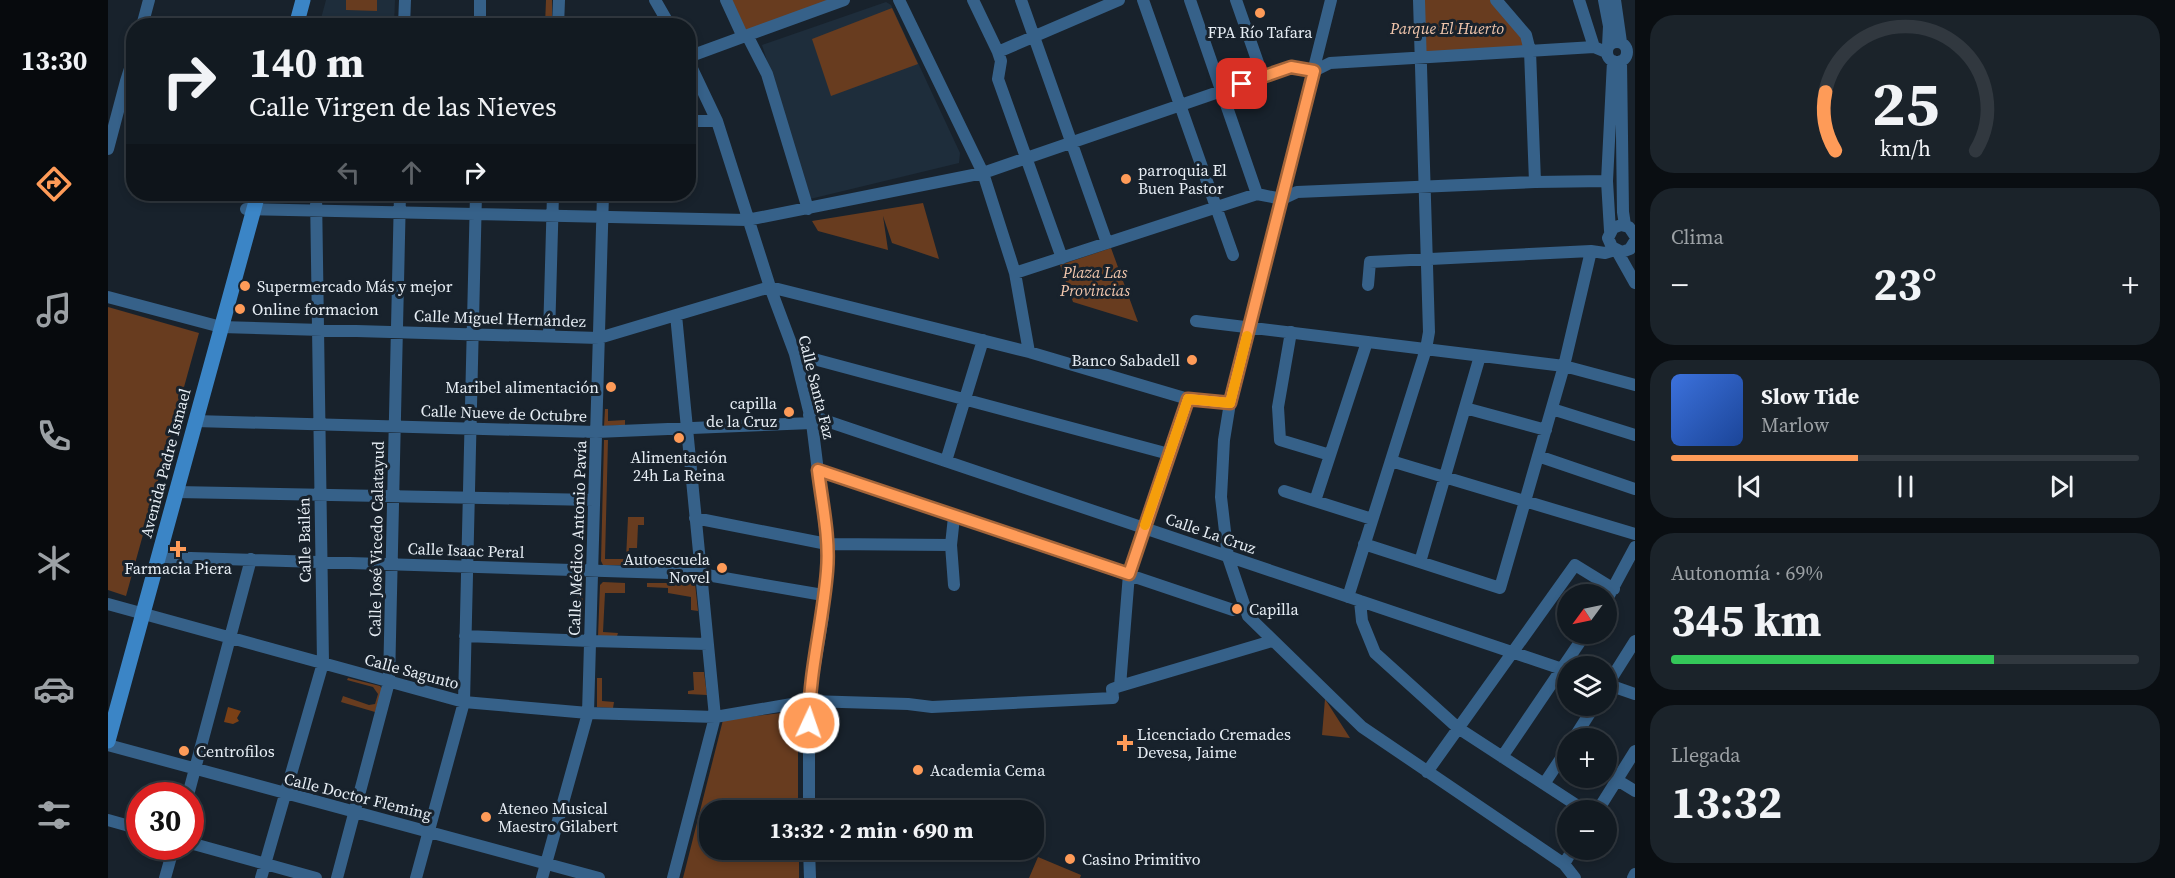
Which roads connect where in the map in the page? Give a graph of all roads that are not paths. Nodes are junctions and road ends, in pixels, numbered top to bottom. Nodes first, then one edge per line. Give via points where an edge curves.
1 (149, 0) edge
2 (303, 0) edge
3 (311, 0) edge
4 (405, 0) edge
5 (480, 0) edge
6 (559, 0) edge
7 (655, 0) edge
8 (726, 0) edge
9 (899, 0) edge
10 (973, 0) edge
11 (1022, 0) edge
12 (1119, 0) edge
13 (1143, 0) edge
14 (1190, 0) edge
15 (1236, 0) edge
16 (1331, 0) edge
17 (1419, 0) edge
18 (1496, 0) edge
19 (1579, 0) edge
20 (1605, 0) edge
21 (1615, 0) edge
22 (836, 2) edge
23 (144, 18) edge
24 (298, 18) edge
25 (306, 18) edge
26 (404, 18) edge
27 (480, 18) edge
28 (558, 18) edge
29 (665, 18) edge
30 (745, 36) junction
31 (1034, 37) junction
32 (1594, 47) junction
33 (1530, 51) junction
34 (998, 52) junction
35 (696, 55) edge
36 (1618, 55) edge
37 (1419, 58) junction
38 (1314, 71) junction
39 (696, 76) edge
40 (1263, 77) junction
41 (1221, 91) junction
42 (126, 94) edge
43 (1180, 105) junction
44 (696, 121) edge
45 (717, 122) junction
46 (1071, 143) junction
47 (108, 149) edge
48 (1026, 158) junction
49 (983, 173) junction
50 (1607, 181) junction
51 (1535, 182) junction
52 (1425, 188) junction
53 (1257, 194) junction
54 (1282, 199) junction
55 (250, 201) edge
56 (254, 201) edge
57 (316, 201) edge
58 (400, 201) edge
59 (476, 201) edge
60 (553, 201) edge
61 (603, 201) edge
62 (1216, 208) junction
63 (250, 209) junction
64 (808, 209) junction
65 (316, 210) junction
66 (400, 212) junction
67 (475, 214) junction
68 (553, 215) junction
69 (603, 217) junction
70 (747, 220) junction
71 (1609, 235) junction
72 (1630, 242) edge
73 (1107, 243) junction
74 (1591, 251) junction
75 (1233, 255) dead end
76 (1062, 258) junction
77 (1426, 259) junction
78 (1015, 273) junction
79 (1635, 283) edge
80 (1368, 285) dead end
81 (770, 287) junction
82 (108, 297) edge
83 (676, 315) junction
84 (1196, 321) dead end
85 (218, 326) junction
86 (1250, 327) junction
87 (318, 329) junction
88 (397, 332) junction
89 (1291, 332) junction
90 (473, 334) junction
91 (549, 336) junction
92 (599, 338) junction
93 (983, 340) junction
94 (1367, 342) junction
95 (1426, 349) junction
96 (1029, 352) junction
97 (795, 354) junction
98 (1480, 356) junction
99 (1564, 366) junction
100 (1635, 385) edge
101 (965, 399) junction
102 (1188, 399) junction
103 (1230, 403) junction
104 (1466, 408) junction
105 (1552, 410) junction
106 (811, 419) junction
107 (195, 421) junction
108 (319, 424) junction
109 (395, 427) junction
110 (687, 428) junction
111 (470, 429) junction
112 (1546, 429) junction
113 (596, 432) junction
114 (1635, 435) edge
115 (1168, 454) junction
116 (1330, 455) junction
117 (1538, 456) junction
118 (946, 461) junction
119 (1390, 462) junction
120 (818, 470) junction
121 (1445, 478) junction
122 (1635, 489) edge
123 (1284, 491) dead end
124 (176, 492) junction
125 (320, 495) junction
126 (393, 496) junction
127 (469, 498) junction
128 (594, 500) junction
129 (1315, 501) junction
130 (1525, 501) junction
131 (954, 517) junction
132 (695, 518) junction
133 (1372, 519) junction
134 (1144, 528) junction
135 (1635, 534) edge
136 (827, 544) junction
137 (1364, 544) junction
138 (951, 545) junction
139 (1635, 547) edge
140 (158, 557) junction
141 (1228, 557) junction
142 (251, 559) junction
143 (321, 562) junction
144 (1420, 562) junction
145 (392, 564) junction
146 (467, 567) junction
147 (593, 571) junction
148 (701, 574) junction
149 (1129, 574) junction
150 (1561, 584) edge
151 (1605, 584) edge
152 (1617, 584) edge
153 (954, 585) dead end
154 (1557, 590) edge
155 (823, 595) junction
156 (1354, 599) junction
157 (108, 604) edge
158 (139, 613) junction
159 (1240, 613) junction
160 (465, 636) junction
161 (231, 638) junction
162 (1272, 640) junction
163 (1635, 641) edge
164 (591, 642) junction
165 (708, 644) junction
166 (1513, 652) junction
167 (323, 663) junction
168 (1557, 667) edge
169 (1617, 669) edge
170 (1557, 681) edge
171 (389, 682) junction
172 (1120, 686) junction
173 (1617, 688) edge
174 (1635, 694) edge
175 (809, 701) junction
176 (464, 702) junction
177 (108, 712) edge
178 (588, 713) junction
179 (715, 717) junction
180 (1458, 728) junction
181 (108, 743) edge
182 (1635, 751) edge
183 (1502, 757) junction
184 (1557, 764) edge
185 (195, 770) junction
186 (1427, 772) junction
187 (1617, 780) joint
188 (192, 782) edge
189 (1544, 784) junction
190 (1635, 791) edge
191 (285, 794) junction
192 (809, 800) edge
193 (1569, 800) edge
194 (355, 811) junction
195 (108, 820) edge
196 (126, 825) edge
197 (429, 831) junction
198 (204, 847) edge
199 (170, 860) edge
200 (809, 860) edge
201 (1566, 860) edge
202 (546, 863) junction
203 (266, 864) junction
204 (1564, 864) junction
205 (165, 878) edge
206 (261, 878) edge
207 (316, 878) edge
208 (337, 878) edge
209 (416, 878) edge
210 (542, 878) edge
211 (599, 878) edge
212 (673, 878) edge
213 (810, 878) edge
214 (1575, 878) edge

1 - 23 street
2 - 24 main road
3 - 25 main road
4 - 26 street
5 - 27 street
6 - 28 street
7 - 29 street
8 - 30 street
9 - 49 street
10 - 34 street
11 - 31 street
12 - 31 street
13 - 43 street
14 - 41 street
15 - 40 street
16 - 38 street
17 - 37 street
18 - 33 street via 1526,35
19 - 32 street
20 - 36 street
21 - 36 street via 1621,42 1626,46
22 - 30 street
30 - 35 street
30 - 64 street via 766,74
31 - 34 street
31 - 46 street
32 - 33 street
32 - 36 street
33 - 37 street
33 - 51 street
34 - 48 street via 998,79
36 - 50 street
36 - 72 street via 1623,213
37 - 38 street via 1330,63
37 - 52 street
38 - 40 street via 1291,67
38 - 54 street
39 - 45 street, Calle Santa Faz
40 - 41 street
41 - 43 street
41 - 53 street
42 - 47 street
43 - 46 street
43 - 62 street
44 - 45 street
45 - 70 street, Calle Santa Faz
46 - 48 street
46 - 73 street
48 - 49 street
48 - 76 street
49 - 64 street
49 - 78 street
50 - 51 street
50 - 71 street
51 - 52 street
52 - 54 street via 1297,192
52 - 77 street
53 - 54 street
53 - 62 street
54 - 86 street
55 - 63 main road, Avenida Padre Ismael
56 - 63 main road, Avenida Padre Ismael
57 - 65 street, Calle Bailén
58 - 66 street, Calle José Vicedo Calatayud
59 - 67 street
60 - 68 street
61 - 69 street, Calle Médico Antonio Pavía
62 - 73 street
62 - 75 street
63 - 65 street
63 - 85 main road, Avenida Padre Ismael
64 - 70 street
65 - 66 street
65 - 87 street, Calle Bailén
66 - 67 street
66 - 88 street, Calle José Vicedo Calatayud
67 - 68 street
67 - 90 street
68 - 69 street
68 - 91 street
69 - 70 street
69 - 92 street, Calle Médico Antonio Pavía
70 - 81 street, Calle Santa Faz
71 - 72 street
71 - 72 street via 1617,226
71 - 74 street
72 - 74 street via 1605,253
72 - 79 street
73 - 76 street
74 - 77 street
74 - 99 street
76 - 78 street
77 - 80 street via 1370,262
77 - 95 street
78 - 96 street
81 - 83 street, Calle Miguel Hernández
81 - 93 street
81 - 97 street, Calle Santa Faz
82 - 85 street
83 - 92 street, Calle Miguel Hernández
83 - 110 street
84 - 86 street
85 - 87 street, Calle Miguel Hernández
85 - 107 main road, Avenida Padre Ismael
85 - 158 main road, Avenida Padre Ismael
86 - 89 street
86 - 103 street
87 - 88 street, Calle Miguel Hernández
87 - 108 street, Calle Bailén
88 - 90 street, Calle Miguel Hernández
88 - 109 street, Calle José Vicedo Calatayud
89 - 94 street
89 - 116 street via 1278,407 1280,440
90 - 91 street, Calle Miguel Hernández
90 - 111 street
91 - 92 street, Calle Miguel Hernández
92 - 113 street, Calle Médico Antonio Pavía
93 - 96 street
93 - 101 street
94 - 95 street
94 - 116 street
95 - 98 street
95 - 119 street
96 - 102 street
97 - 101 street
97 - 106 street, Calle Santa Faz
98 - 99 street
98 - 104 street
99 - 100 street
99 - 105 street
101 - 115 street
101 - 118 street
102 - 103 street
102 - 115 street
103 - 141 street via 1221,497
104 - 112 street
104 - 121 street
105 - 112 street
105 - 114 street
106 - 110 street, Calle Nueve de Octubre
106 - 118 street, Calle La Cruz
106 - 120 street, Calle Santa Faz
107 - 108 street, Calle Nueve de Octubre
107 - 124 main road, Avenida Padre Ismael
108 - 109 street, Calle Nueve de Octubre
108 - 125 street, Calle Bailén
109 - 111 street, Calle Nueve de Octubre
109 - 126 street, Calle José Vicedo Calatayud
110 - 113 street, Calle Nueve de Octubre
110 - 132 street
111 - 113 street, Calle Nueve de Octubre
111 - 127 street
112 - 117 street
113 - 128 street, Calle Médico Antonio Pavía
115 - 134 street
116 - 129 street
117 - 122 street
117 - 130 street
118 - 134 street, Calle La Cruz
119 - 121 street
119 - 133 street
120 - 131 street
120 - 136 street, Calle Santa Faz
121 - 130 street
121 - 144 street
123 - 129 street
124 - 125 street
124 - 140 main road, Avenida Padre Ismael
125 - 126 street
125 - 143 street, Calle Bailén
126 - 127 street
126 - 145 street, Calle José Vicedo Calatayud
127 - 128 street
127 - 146 street
128 - 147 street, Calle Médico Antonio Pavía
129 - 133 street
130 - 135 street
130 - 144 street via 1500,588
131 - 138 street
131 - 149 street
132 - 136 street
132 - 148 street
133 - 137 street
134 - 141 street, Calle La Cruz
134 - 149 street
136 - 138 street
136 - 155 street, Calle Santa Faz
137 - 144 street
137 - 156 street
138 - 153 street
139 - 152 street
140 - 142 street, Calle Isaac Peral
140 - 158 main road, Avenida Padre Ismael
141 - 156 street, Calle La Cruz
141 - 159 street
142 - 143 street, Calle Isaac Peral
142 - 161 street
143 - 145 street, Calle Isaac Peral
143 - 167 street, Calle Bailén
145 - 146 street, Calle Isaac Peral
145 - 171 street, Calle José Vicedo Calatayud
146 - 147 street, Calle Isaac Peral
146 - 160 street
147 - 148 street, Calle Isaac Peral
147 - 164 street, Calle Médico Antonio Pavía
148 - 155 street, Calle Isaac Peral
148 - 165 street
149 - 159 street
149 - 172 street
150 - 151 street via 1575,565
154 - 166 street
155 - 175 street, Calle Santa Faz
156 - 166 street, Calle La Cruz
156 - 180 street via 1375,653
157 - 158 street, Calle Sagunto
158 - 161 street, Calle Sagunto
158 - 177 main road, Avenida Padre Ismael
158 - 181 main road, Avenida Padre Ismael
159 - 162 street
160 - 164 street
160 - 176 street
161 - 167 street, Calle Sagunto
161 - 185 street
162 - 172 street
162 - 186 street via 1362,727
163 - 169 street
164 - 165 street
164 - 178 street, Calle Médico Antonio Pavía
165 - 179 street
166 - 168 street, Calle La Cruz
166 - 180 street
167 - 171 street, Calle Sagunto
167 - 191 street, Calle Bailén
170 - 183 street
171 - 176 street, Calle Sagunto
171 - 194 street, Calle José Vicedo Calatayud
172 - 175 street, Calle Sagunto via 1112,688 1113,698 932,706
173 - 174 street
175 - 179 street, Calle Sagunto
175 - 192 street, Calle Santa Faz
176 - 178 street, Calle Sagunto
176 - 197 street
178 - 179 street, Calle Sagunto
178 - 202 street, Calle Médico Antonio Pavía
179 - 212 street
180 - 183 street
180 - 186 street
181 - 185 street, Calle Doctor Fleming
182 - 187 street
183 - 189 street
184 - 189 street
185 - 188 street
185 - 191 street, Calle Doctor Fleming
186 - 204 street
187 - 190 street
189 - 193 street
191 - 194 street, Calle Doctor Fleming
191 - 203 street, Calle Bailén
194 - 197 street, Calle Doctor Fleming
194 - 208 street, Calle José Vicedo Calatayud
195 - 196 street
197 - 202 street, Calle Doctor Fleming
197 - 209 street
198 - 203 street
199 - 205 street
200 - 213 street
201 - 204 street
202 - 210 street, Calle Médico Antonio Pavía
202 - 211 street, Calle Doctor Fleming
203 - 206 street, Calle Bailén
203 - 207 street
204 - 214 street

